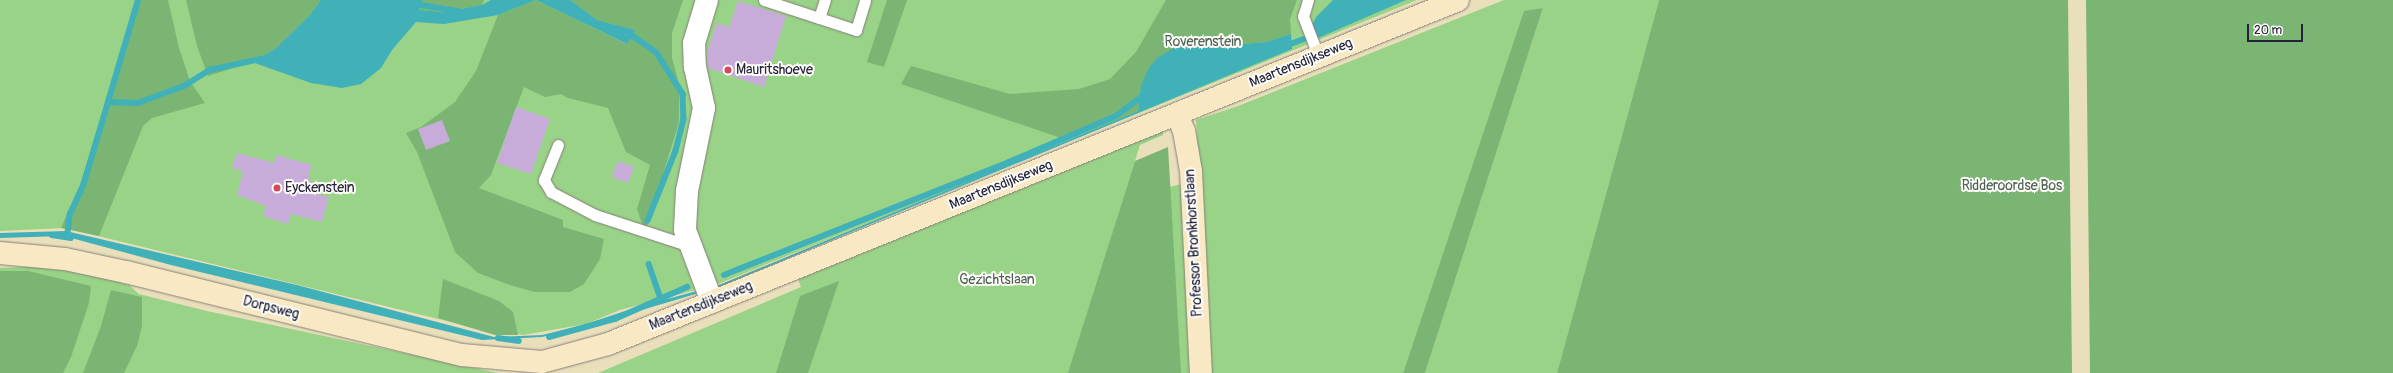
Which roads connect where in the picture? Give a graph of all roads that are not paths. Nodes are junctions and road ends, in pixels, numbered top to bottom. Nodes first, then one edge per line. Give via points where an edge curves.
1 (707, 0) edge
2 (764, 0) edge
3 (825, 0) edge
4 (865, 0) edge
5 (1308, 0) edge
6 (1458, 0) edge
7 (819, 18) junction
8 (1318, 55) junction
9 (1177, 114) junction
10 (558, 145) dead end
11 (690, 246) junction
12 (0, 253) edge
13 (712, 302) junction
14 (544, 368) edge
15 (1201, 373) edge

1 - 11 street via 694,43 695,67 704,108 687,191 685,230
2 - 7 lane
3 - 7 lane
4 - 7 lane via 856,30
5 - 8 lane via 1303,16
6 - 8 street, Maartensdijkseweg
8 - 9 street, Maartensdijkseweg
9 - 13 street, Maartensdijkseweg
9 - 15 street, Professor Bronkhorstlaan via 1184,131 1191,171
10 - 11 lane via 544,180 551,192 595,215
11 - 13 street
12 - 14 street, Dorpsweg via 65,259 462,355
13 - 14 street, Maartensdijkseweg

